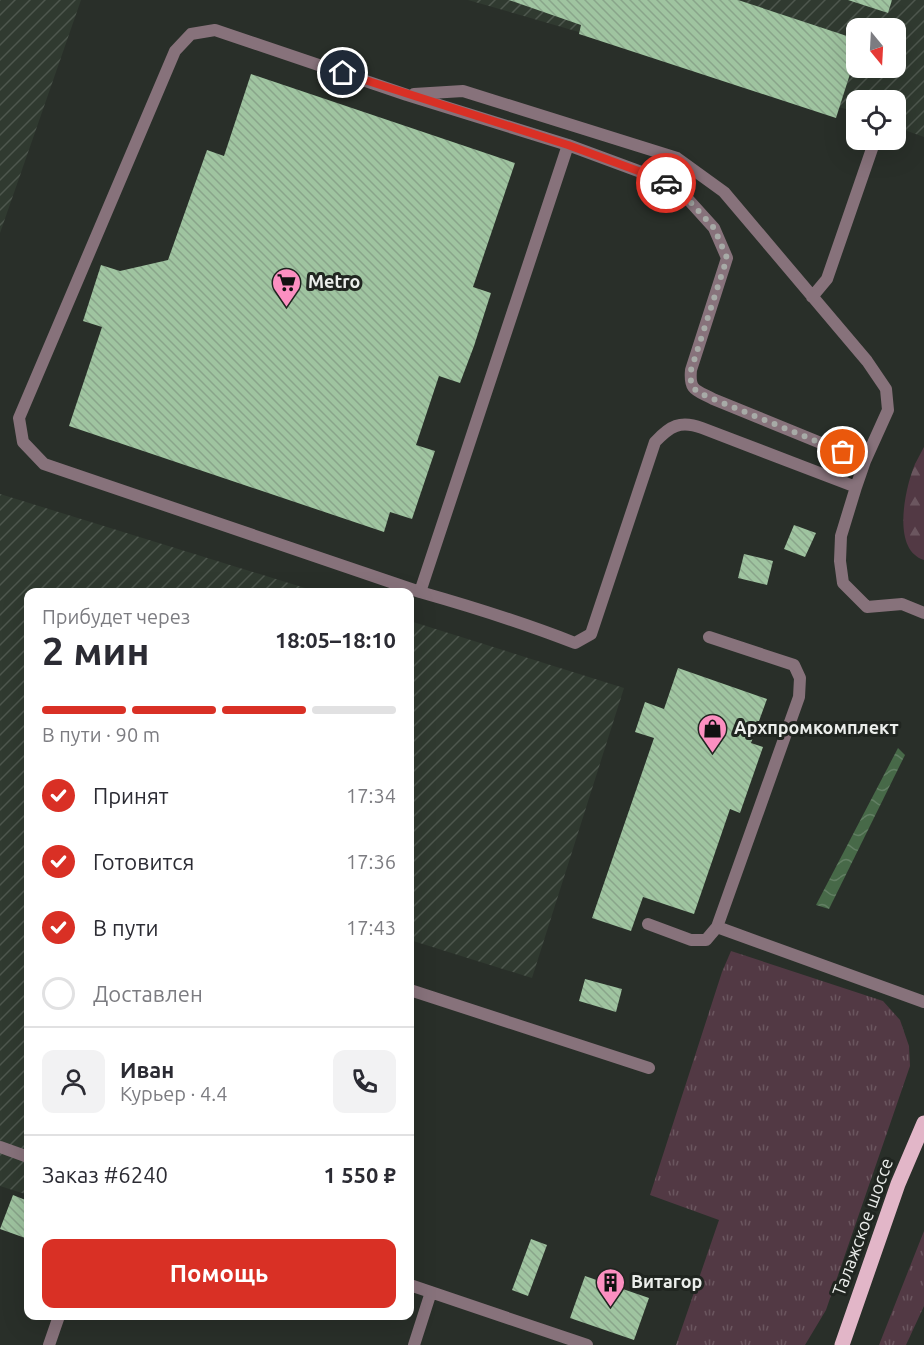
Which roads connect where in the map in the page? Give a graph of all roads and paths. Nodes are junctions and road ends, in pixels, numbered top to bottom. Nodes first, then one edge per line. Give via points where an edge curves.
1 (407, 95) junction
2 (568, 145) junction
3 (872, 150) edge
4 (812, 297) junction
5 (865, 461) junction
6 (855, 488) junction
7 (408, 588) edge
8 (414, 590) edge
9 (420, 592) junction
10 (924, 613) edge
11 (709, 637) dead end
12 (648, 924) dead end
13 (717, 927) junction
14 (414, 991) edge
15 (924, 1002) edge
16 (649, 1068) dead end
17 (924, 1123) edge
18 (0, 1148) edge
19 (24, 1156) edge
20 (414, 1286) edge
21 (431, 1292) junction
22 (58, 1320) edge
23 (49, 1345) edge
24 (414, 1345) edge
25 (587, 1345) edge
26 (842, 1345) edge

1 - 2 lane
1 - 4 lane via 463,91 677,158 724,192
1 - 7 lane via 215,30 191,34 175,51 19,418 23,442 44,464
2 - 5 lane via 660,179 685,196 714,228 727,258 691,370 694,390
2 - 9 lane
3 - 4 lane via 827,279
4 - 5 lane via 886,389 888,410
5 - 6 lane
6 - 9 lane via 696,425 678,424 655,442 591,634 575,643
6 - 10 lane via 841,536 843,583 867,607 902,604
8 - 9 lane
11 - 13 lane via 794,665 800,678 799,697
12 - 13 lane via 692,940 706,940
13 - 15 lane
14 - 16 lane
17 - 26 main road, Талажское шоссе via 898,1184
18 - 19 lane
20 - 21 lane
21 - 24 lane
21 - 25 lane
22 - 23 lane

